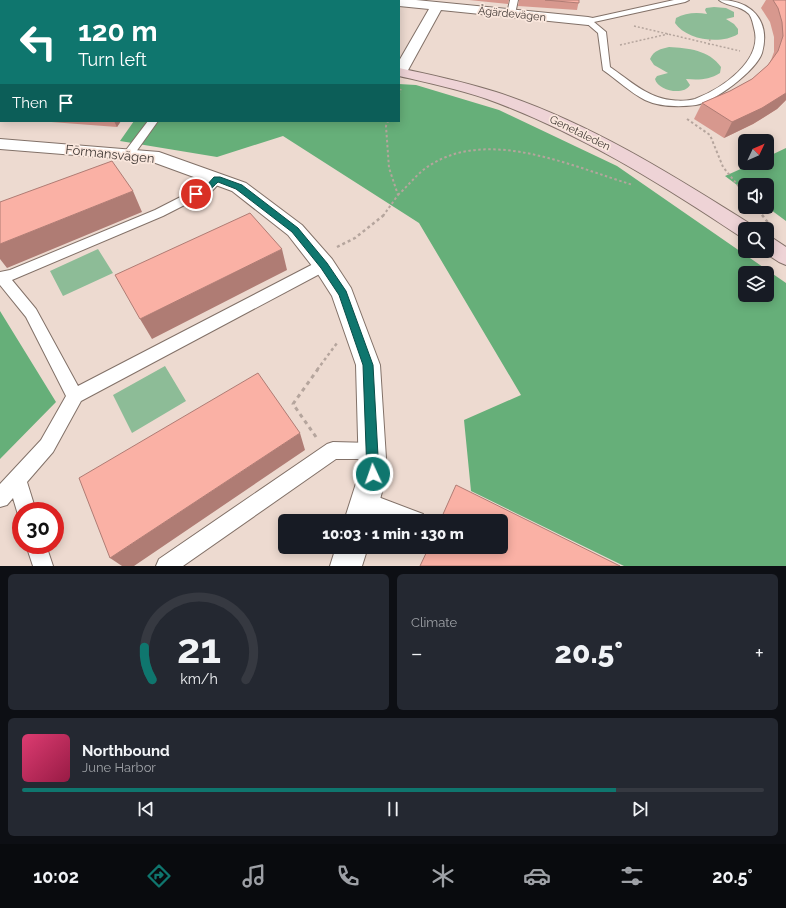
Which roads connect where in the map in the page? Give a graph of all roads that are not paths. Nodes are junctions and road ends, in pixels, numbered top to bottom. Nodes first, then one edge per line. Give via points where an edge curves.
1 (514, 0) edge
2 (685, 0) edge
3 (724, 0) edge
4 (400, 2) edge
5 (437, 6) junction
6 (511, 14) junction
7 (588, 22) junction
8 (400, 72) edge
9 (152, 122) edge
10 (0, 144) edge
11 (129, 154) junction
12 (217, 179) junction
13 (738, 225) edge
14 (774, 241) edge
15 (786, 257) edge
16 (320, 262) junction
17 (1, 278) edge
18 (75, 396) junction
19 (372, 451) junction
20 (17, 479) junction
21 (0, 498) edge
22 (23, 502) edge
23 (362, 511) edge
24 (378, 514) edge
25 (39, 554) edge
26 (350, 554) edge
27 (43, 566) edge
28 (166, 566) edge
29 (346, 566) edge

1 - 6 lane
2 - 7 lane
3 - 7 lane via 741,6 755,18 760,34 757,54 747,69 727,86 696,102 671,103 649,98 606,68 602,32
4 - 5 street, Ågärdevägen
5 - 6 street, Ågärdevägen
5 - 8 street
6 - 7 street, Ågärdevägen
8 - 13 main road, Genetaleden via 452,83 550,118 688,192
9 - 11 lane
10 - 11 street, Förmansvägen
11 - 12 street, Förmansvägen via 153,156
12 - 16 street, Förmansvägen via 239,187 295,230
12 - 17 lane via 208,188 160,213
14 - 15 main road
16 - 18 lane
16 - 19 street, Förmansvägen via 343,294 368,365
17 - 18 lane via 31,313
18 - 20 lane via 47,446
19 - 23 street, Förmansvägen via 373,474
19 - 28 lane via 333,450
20 - 21 lane
20 - 22 lane
23 - 24 lane
25 - 27 lane
26 - 29 street

